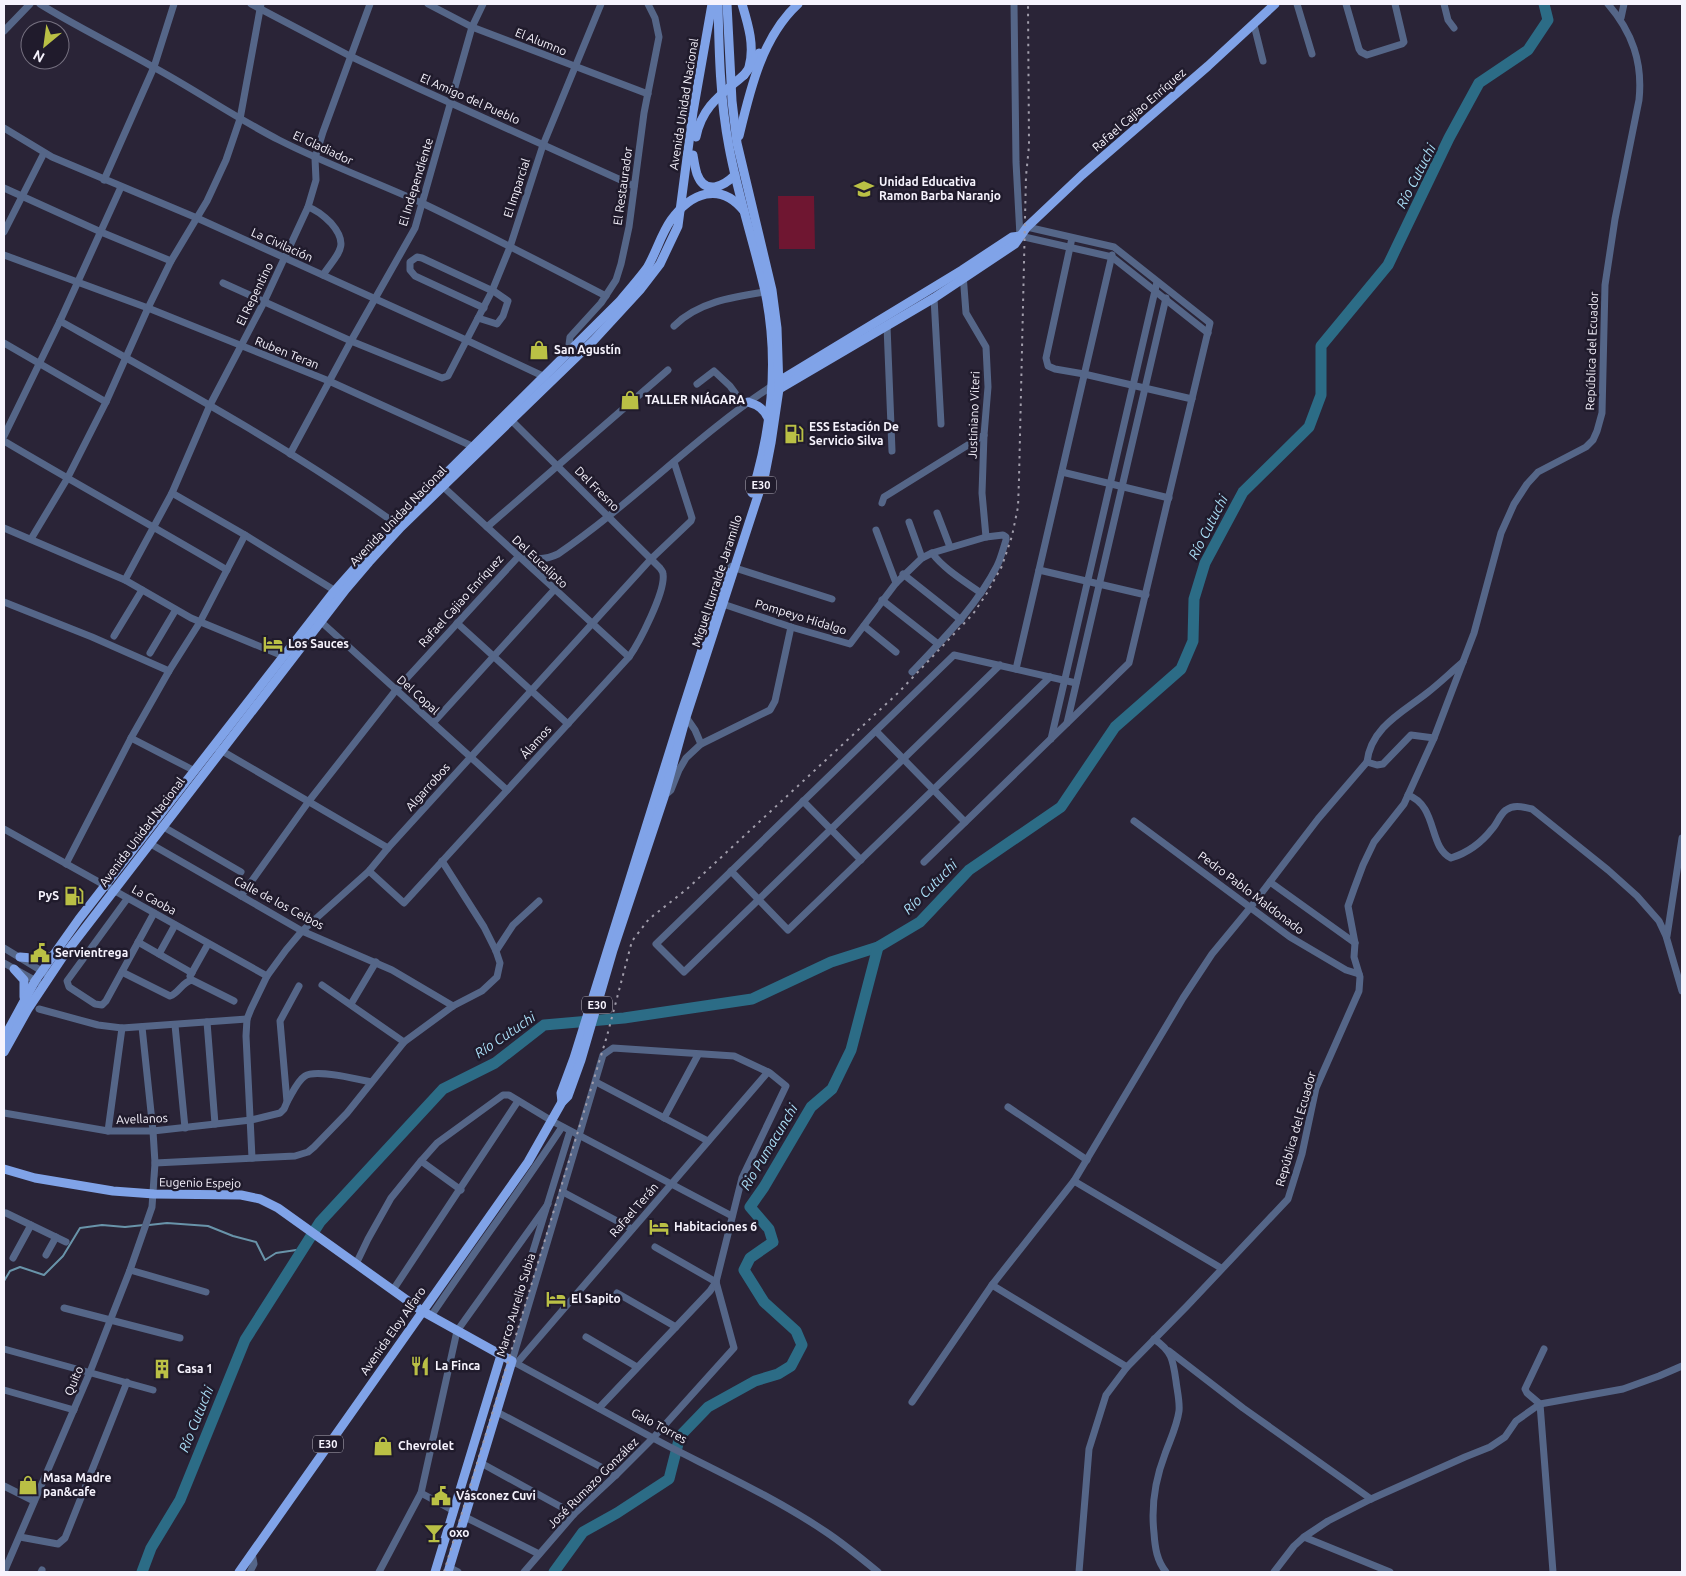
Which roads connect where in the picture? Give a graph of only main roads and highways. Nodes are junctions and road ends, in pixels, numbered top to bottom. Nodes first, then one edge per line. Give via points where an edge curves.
1 (712, 4) edge
2 (718, 4) edge
3 (728, 4) edge
4 (742, 4) edge
5 (1275, 4) edge
6 (795, 6) edge
7 (746, 73) junction
8 (738, 143) junction
9 (693, 155) junction
10 (686, 168) junction
11 (735, 175) junction
12 (682, 208) junction
13 (744, 211) junction
14 (963, 274) junction
15 (890, 321) junction
16 (776, 387) junction
17 (746, 404) road end
18 (508, 417) junction
19 (768, 418) junction
20 (441, 484) junction
21 (398, 525) junction
22 (732, 567) junction
23 (720, 602) junction
24 (317, 618) junction
25 (217, 748) junction
26 (610, 949) junction
27 (52, 956) junction
28 (20, 957) road end
29 (14, 969) road end
30 (46, 973) junction
31 (39, 983) junction
32 (23, 1001) junction
33 (4, 1038) edge
34 (4, 1052) edge
35 (4, 1169) edge
36 (422, 1311) junction
37 (502, 1355) junction
38 (515, 1362) joint
39 (452, 1571) edge
40 (239, 1572) edge
41 (435, 1572) edge

1 - 10 main road, Avenida Unidad Nacional
2 - 11 main road, Miguel Iturralde Jaramillo / E30 via 723,102
3 - 8 main road, Miguel Iturralde Jaramillo / E30 via 732,101
4 - 7 main road via 751,40
5 - 14 main road, Rafael Cajiao Enríquez via 1082,175 1027,227 1015,244
6 - 7 main road via 775,25
6 - 8 main road via 763,55 751,88
7 - 9 main road, bridge via 707,108 698,122
8 - 16 main road, Miguel Iturralde Jaramillo / E30 via 772,290 777,328
9 - 10 main road
9 - 11 main road via 700,180 709,186 724,185
10 - 12 main road, Avenida Unidad Nacional
11 - 13 main road, Miguel Iturralde Jaramillo / E30
12 - 13 main road via 696,197 714,193 731,198
12 - 18 main road, Avenida Unidad Nacional via 670,220 646,270 575,352
13 - 16 main road, Miguel Iturralde Jaramillo / E30 via 765,292
14 - 15 main road, Rafael Cajiao Enríquez
14 - 15 main road, Rafael Cajiao Enríquez via 934,298
15 - 16 main road, Rafael Cajiao Enríquez
16 - 19 main road, Miguel Iturralde Jaramillo / E30
16 - 22 main road, Miguel Iturralde Jaramillo / E30 via 765,474
17 - 19 main road via 758,406
18 - 20 main road, Avenida Unidad Nacional
18 - 20 main road, Avenida Unidad Nacional via 474,447
19 - 22 main road, Miguel Iturralde Jaramillo / E30 via 758,473
20 - 21 main road, Avenida Unidad Nacional
21 - 24 main road, Avenida Unidad Nacional
21 - 24 main road, Avenida Unidad Nacional via 334,590
22 - 23 main road, Miguel Iturralde Jaramillo / E30
23 - 26 main road, Miguel Iturralde Jaramillo / E30
23 - 26 main road, Miguel Iturralde Jaramillo / E30 via 664,796
24 - 25 main road, Avenida Unidad Nacional
24 - 25 main road, Avenida Unidad Nacional via 283,656
25 - 27 main road, Avenida Unidad Nacional via 194,770
25 - 30 main road, Avenida Unidad Nacional via 114,891
26 - 36 main road, Avenida Eloy Alfaro / E30 via 568,1096 528,1162
27 - 28 main road via 43,959
27 - 30 main road, Avenida Unidad Nacional
29 - 32 main road via 24,980
30 - 31 main road, Avenida Unidad Nacional
31 - 32 main road, Avenida Unidad Nacional
31 - 34 main road, Avenida Unidad Nacional
32 - 33 main road, Avenida Unidad Nacional
35 - 36 main road, Eugenio Espejo via 104,1190 241,1195 260,1199 278,1208
36 - 37 main road, Galo Torres
36 - 40 main road, Avenida Eloy Alfaro / E30
37 - 38 main road, Galo Torres
37 - 41 main road, Marco Aurelio Subia
38 - 39 main road, Marco Aurelio Subia via 465,1517

